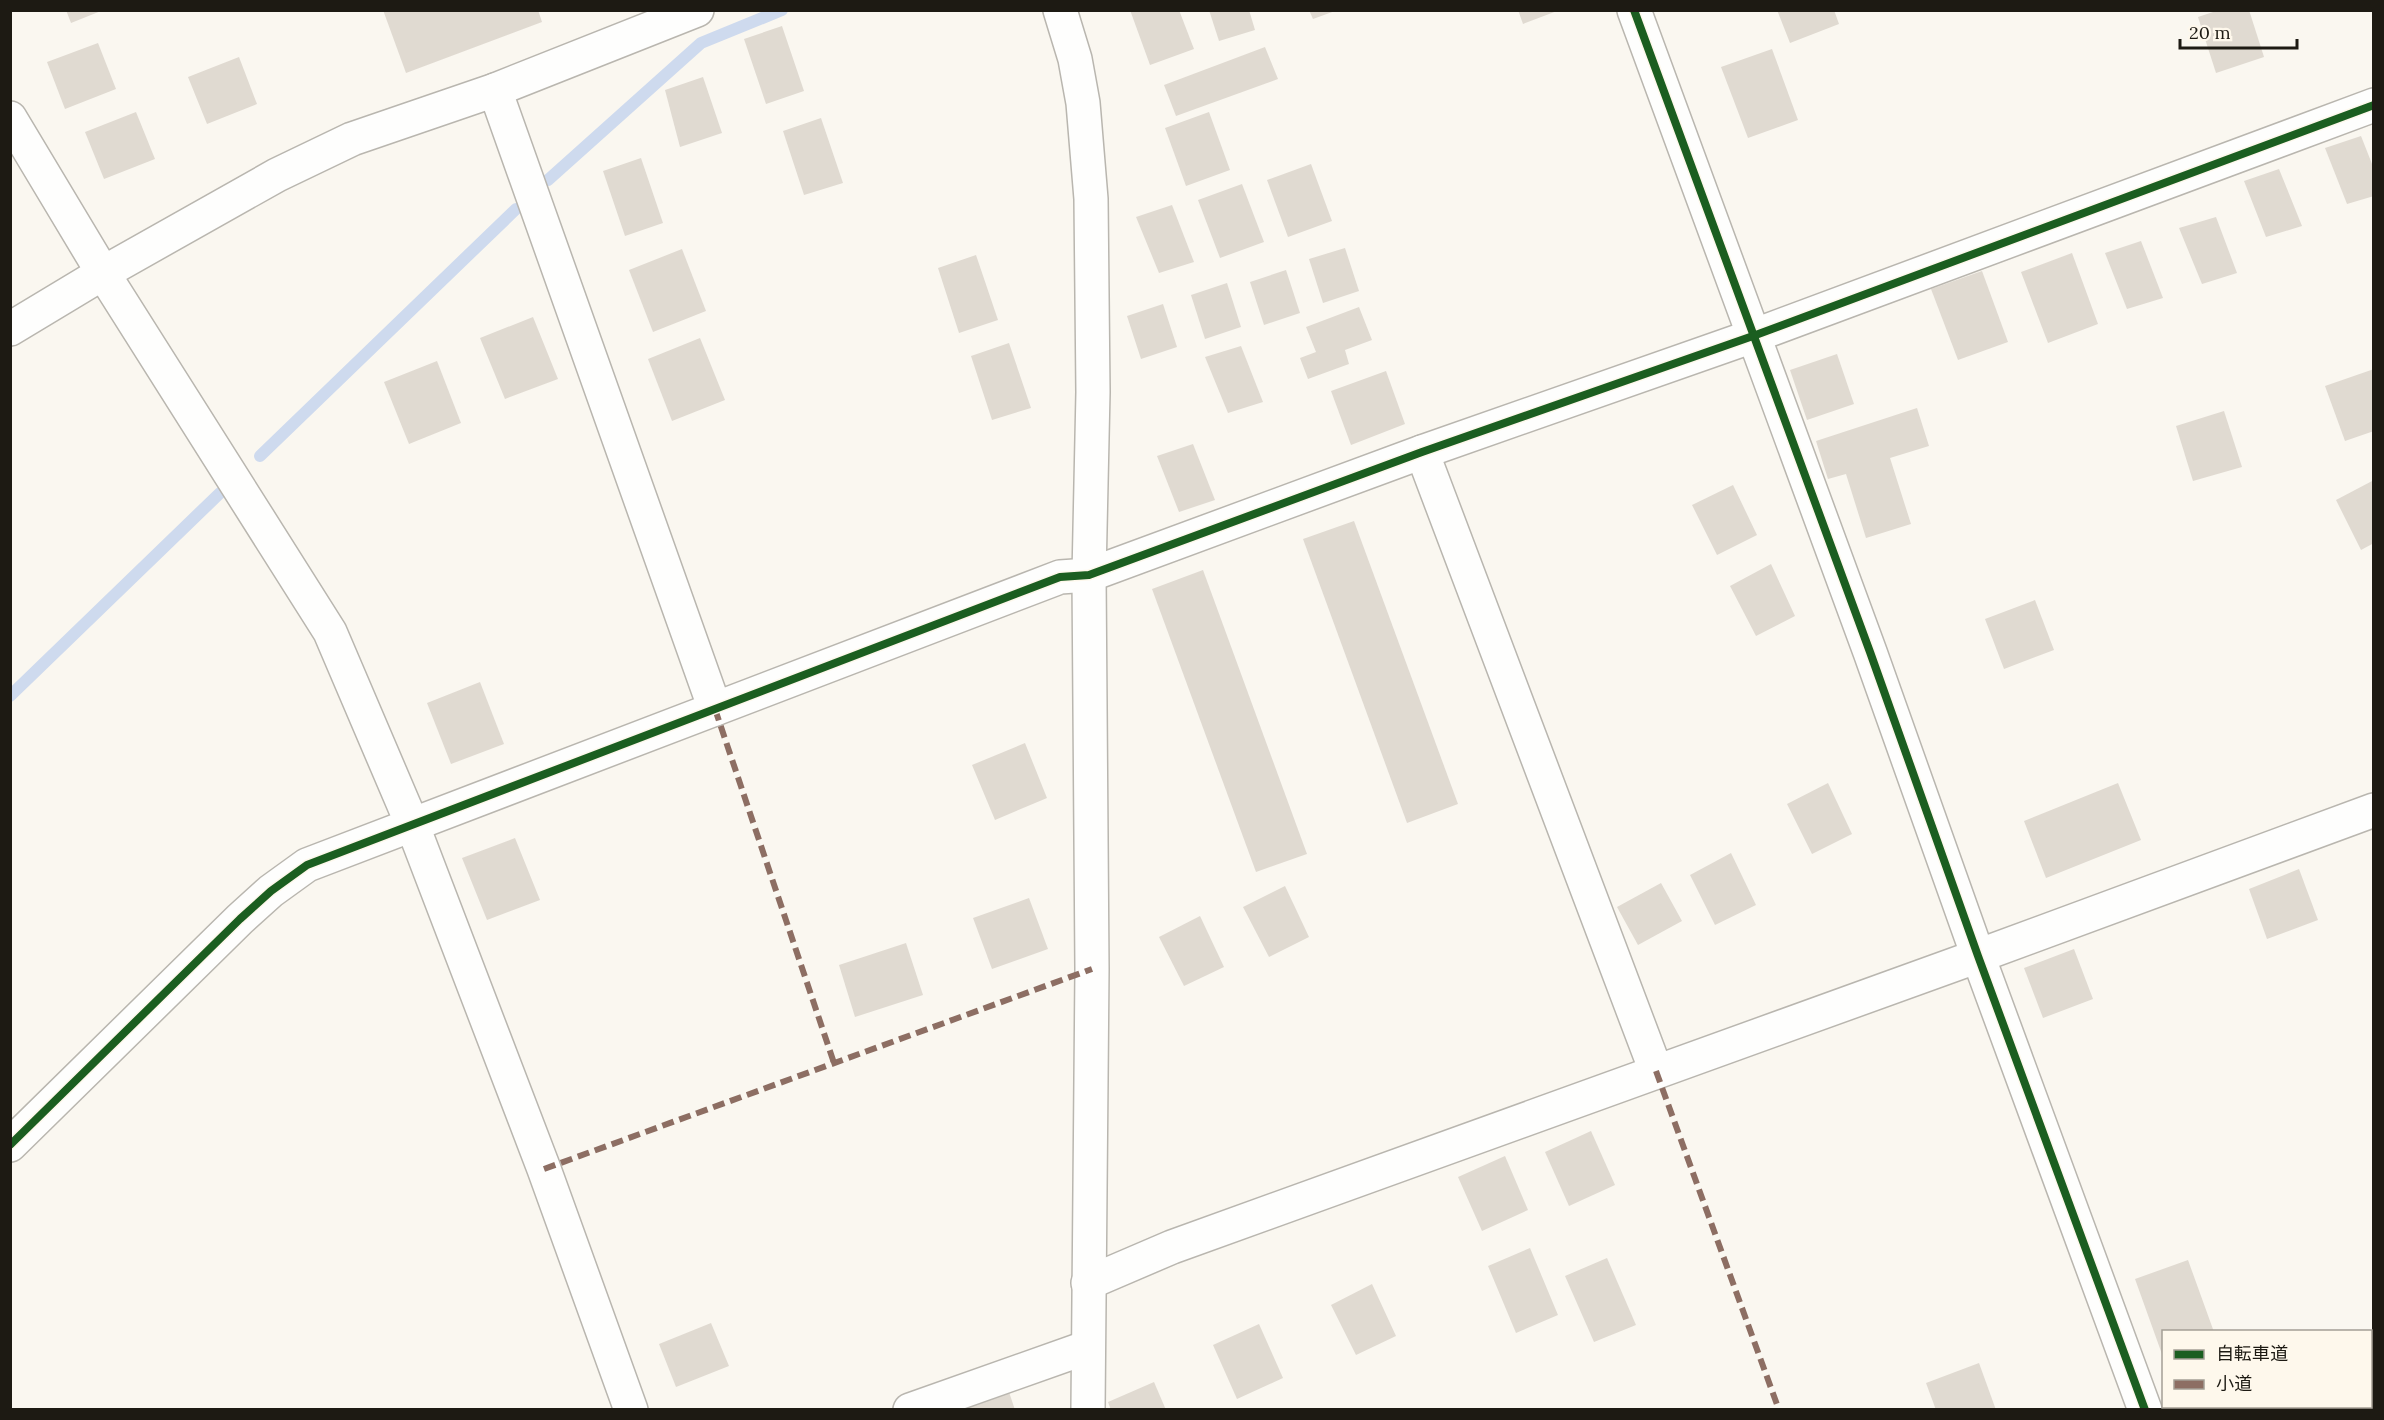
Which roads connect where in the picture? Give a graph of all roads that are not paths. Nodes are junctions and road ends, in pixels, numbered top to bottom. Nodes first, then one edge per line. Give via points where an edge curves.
1 (697, 10) edge
2 (1060, 10) edge
3 (1634, 10) edge
4 (495, 90) junction
5 (2373, 105) edge
6 (10, 118) edge
7 (103, 273) junction
8 (10, 329) edge
9 (1753, 336) junction
10 (1422, 452) junction
11 (1089, 575) junction
12 (715, 709) junction
13 (2373, 810) edge
14 (412, 824) junction
15 (1978, 956) junction
16 (1656, 1071) junction
17 (10, 1145) edge
18 (1088, 1283) junction
19 (1088, 1347) junction
20 (631, 1410) edge
21 (910, 1410) edge
22 (1088, 1410) edge
23 (2145, 1410) edge

1 - 4 street
2 - 11 street via 1083,103 1090,188 1093,392
3 - 9 street
4 - 7 street via 352,139 277,175
4 - 12 street
5 - 9 street
6 - 7 street
7 - 8 street
7 - 14 street via 330,632
9 - 10 street
9 - 15 street
10 - 11 street
10 - 16 street
11 - 12 street via 1060,577
11 - 18 street via 1092,969
12 - 14 street
13 - 15 street
14 - 17 street via 307,865 271,891
14 - 20 street
15 - 16 street
15 - 23 street
16 - 18 street via 1172,1247
18 - 19 street
19 - 21 street
19 - 22 street

